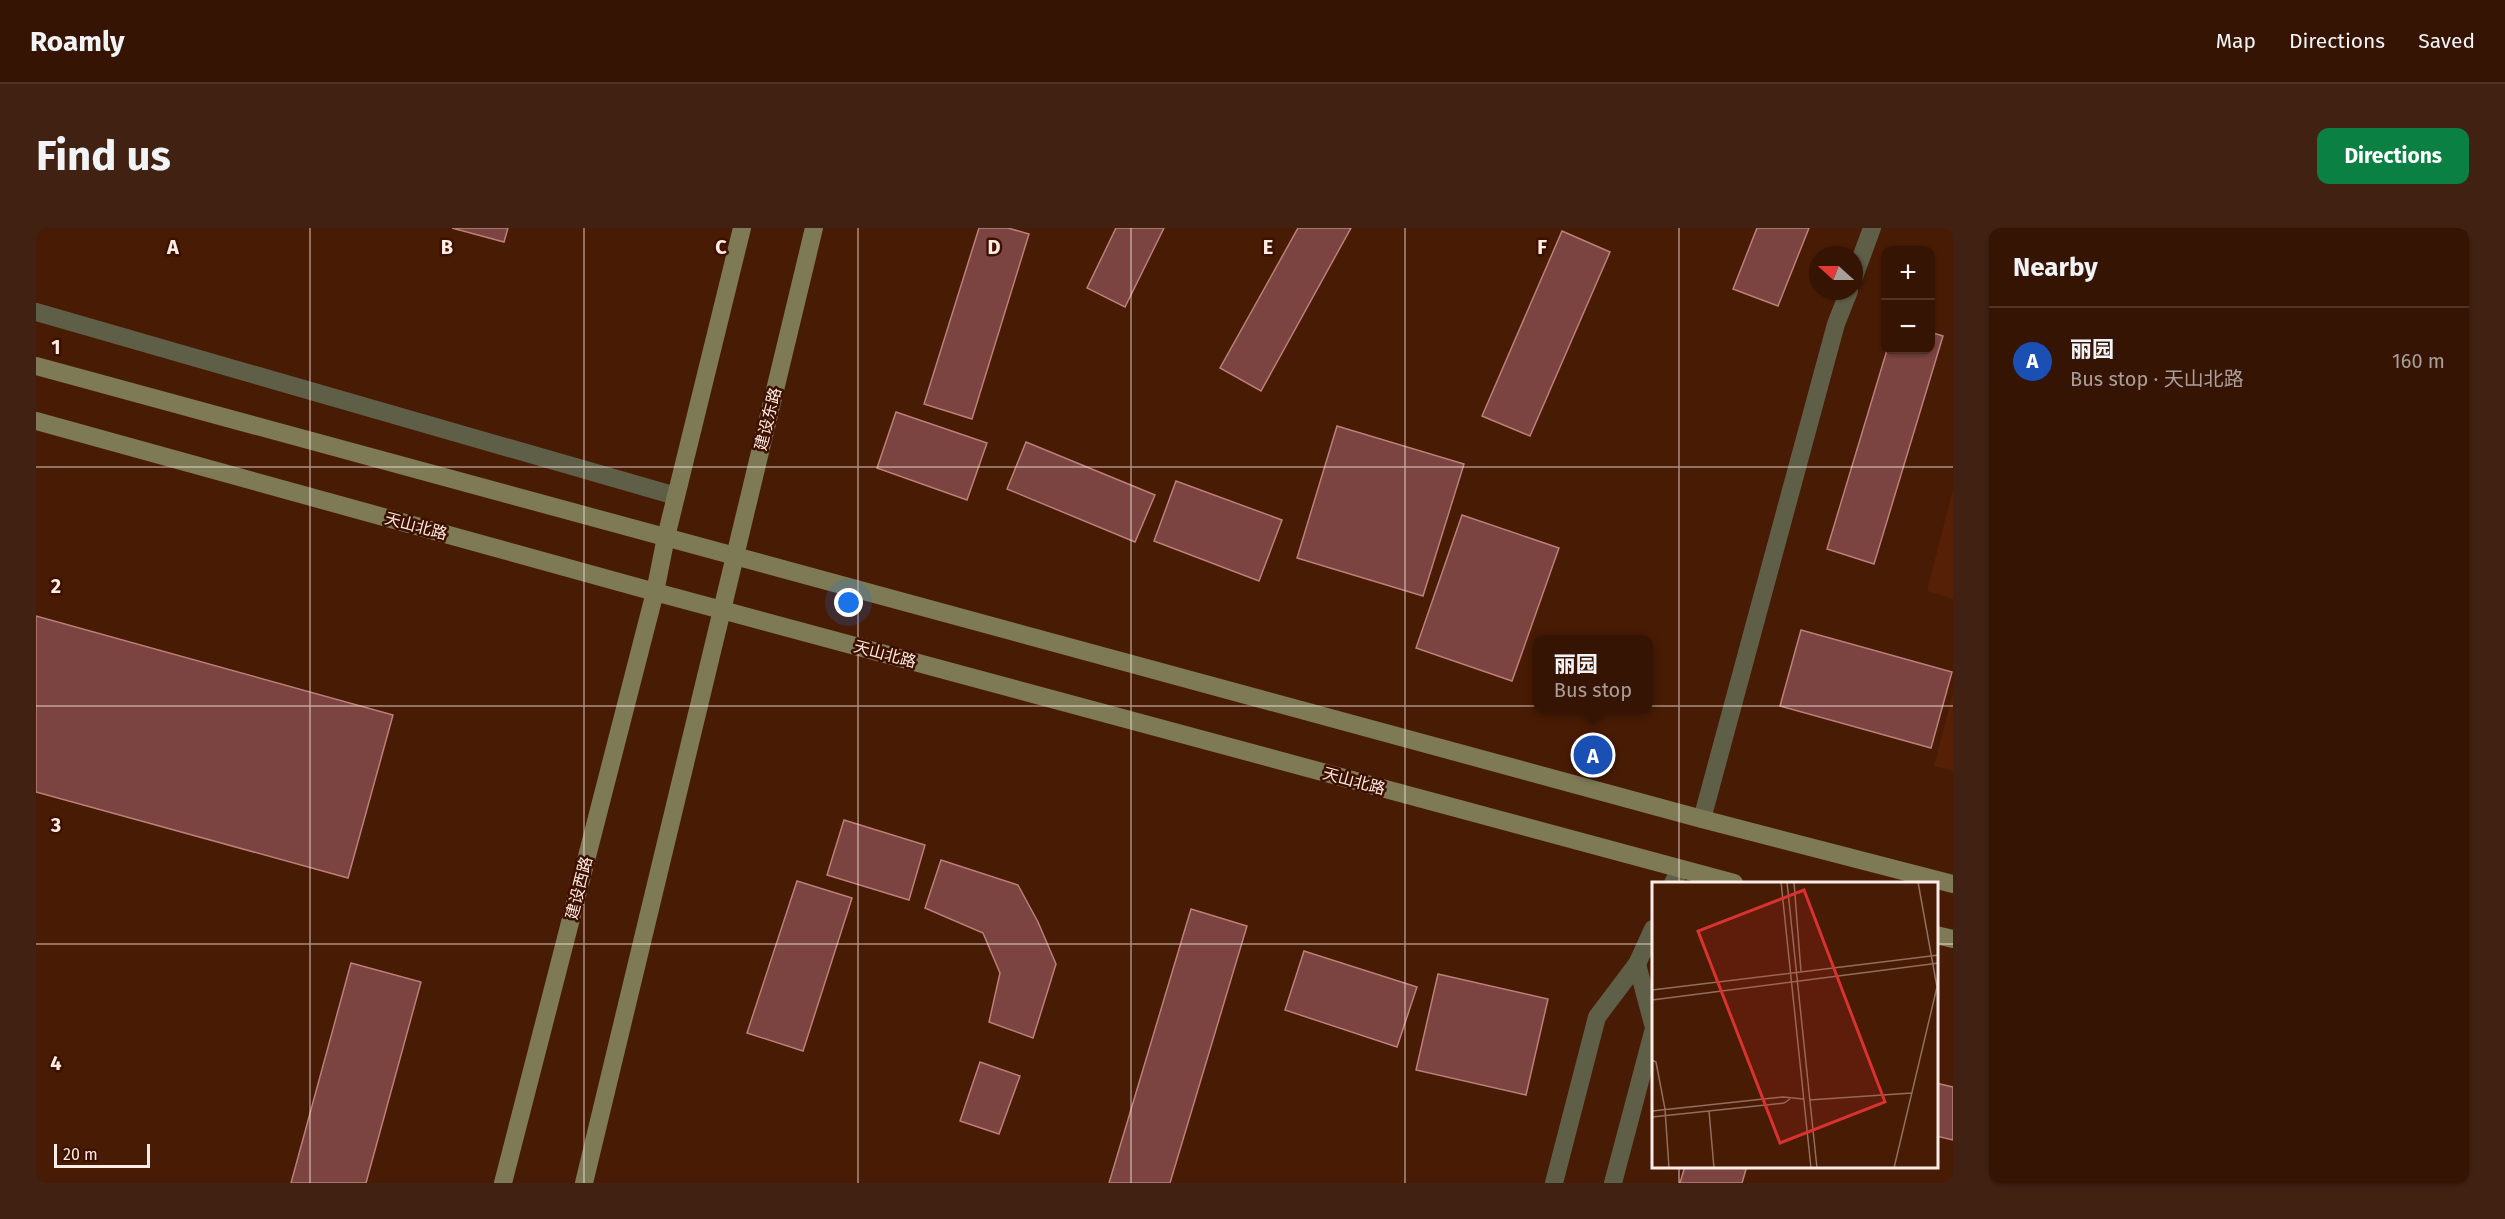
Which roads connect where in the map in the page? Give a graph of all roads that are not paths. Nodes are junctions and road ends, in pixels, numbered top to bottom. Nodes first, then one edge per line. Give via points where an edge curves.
1 (742, 228) edge
2 (814, 228) edge
3 (1872, 228) edge
4 (1863, 252) edge
5 (1845, 300) edge
6 (36, 312) edge
7 (36, 366) edge
8 (36, 422) edge
9 (676, 496) junction
10 (666, 537) junction
11 (734, 556) junction
12 (655, 592) junction
13 (721, 610) junction
14 (1702, 819) junction
15 (1676, 876) edge
16 (1726, 882) edge
17 (1953, 884) edge
18 (1652, 931) edge
19 (1938, 935) edge
20 (1953, 939) edge
21 (1637, 964) junction
22 (1652, 1020) edge
23 (1652, 1036) edge
24 (503, 1183) edge
25 (584, 1183) edge
26 (1554, 1183) edge
27 (1612, 1183) edge

1 - 9 main road
2 - 11 main road, 建设东路
3 - 4 street
5 - 14 street
6 - 9 street
7 - 10 main road
8 - 12 main road, 天山北路
9 - 10 main road
10 - 11 main road
10 - 12 main road
11 - 13 main road, 建设东路
11 - 14 main road
12 - 13 main road, 天山北路
12 - 24 main road, 建设西路
13 - 15 main road, 天山北路
13 - 25 main road
14 - 17 main road
15 - 16 main road, 天山北路
18 - 21 street
19 - 20 main road
21 - 22 street
21 - 26 street via 1597,1017
23 - 27 street

